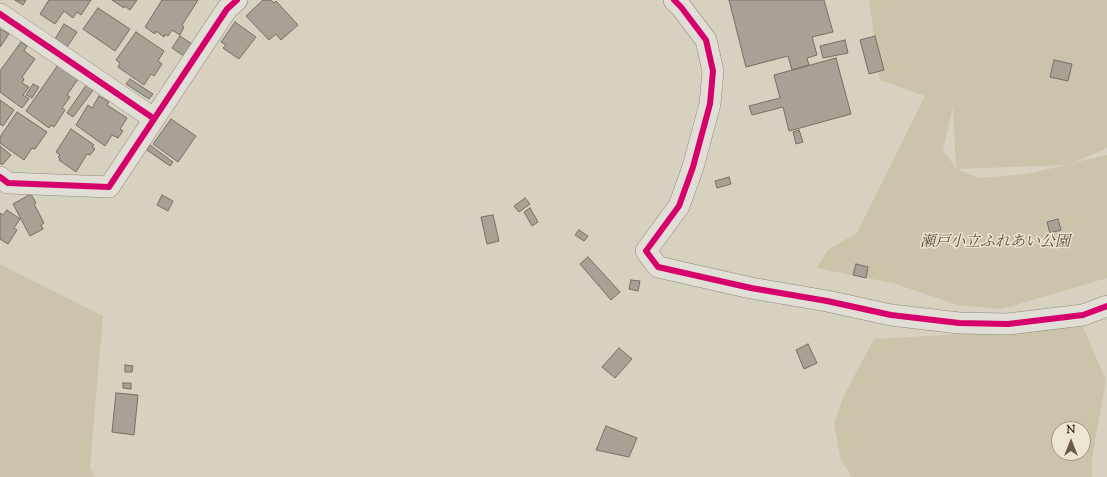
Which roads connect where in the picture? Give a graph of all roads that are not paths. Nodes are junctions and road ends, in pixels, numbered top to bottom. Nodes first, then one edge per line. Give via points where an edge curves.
1 (674, 0) edge
2 (226, 3) edge
3 (0, 14) edge
4 (153, 118) junction
5 (0, 177) edge
6 (1107, 306) edge

1 - 6 street via 706,40 713,71 710,104 694,167 679,206 646,251 658,267 891,315 959,323 1016,323 1083,315
2 - 4 street
3 - 4 street
4 - 5 street via 109,187 8,183

